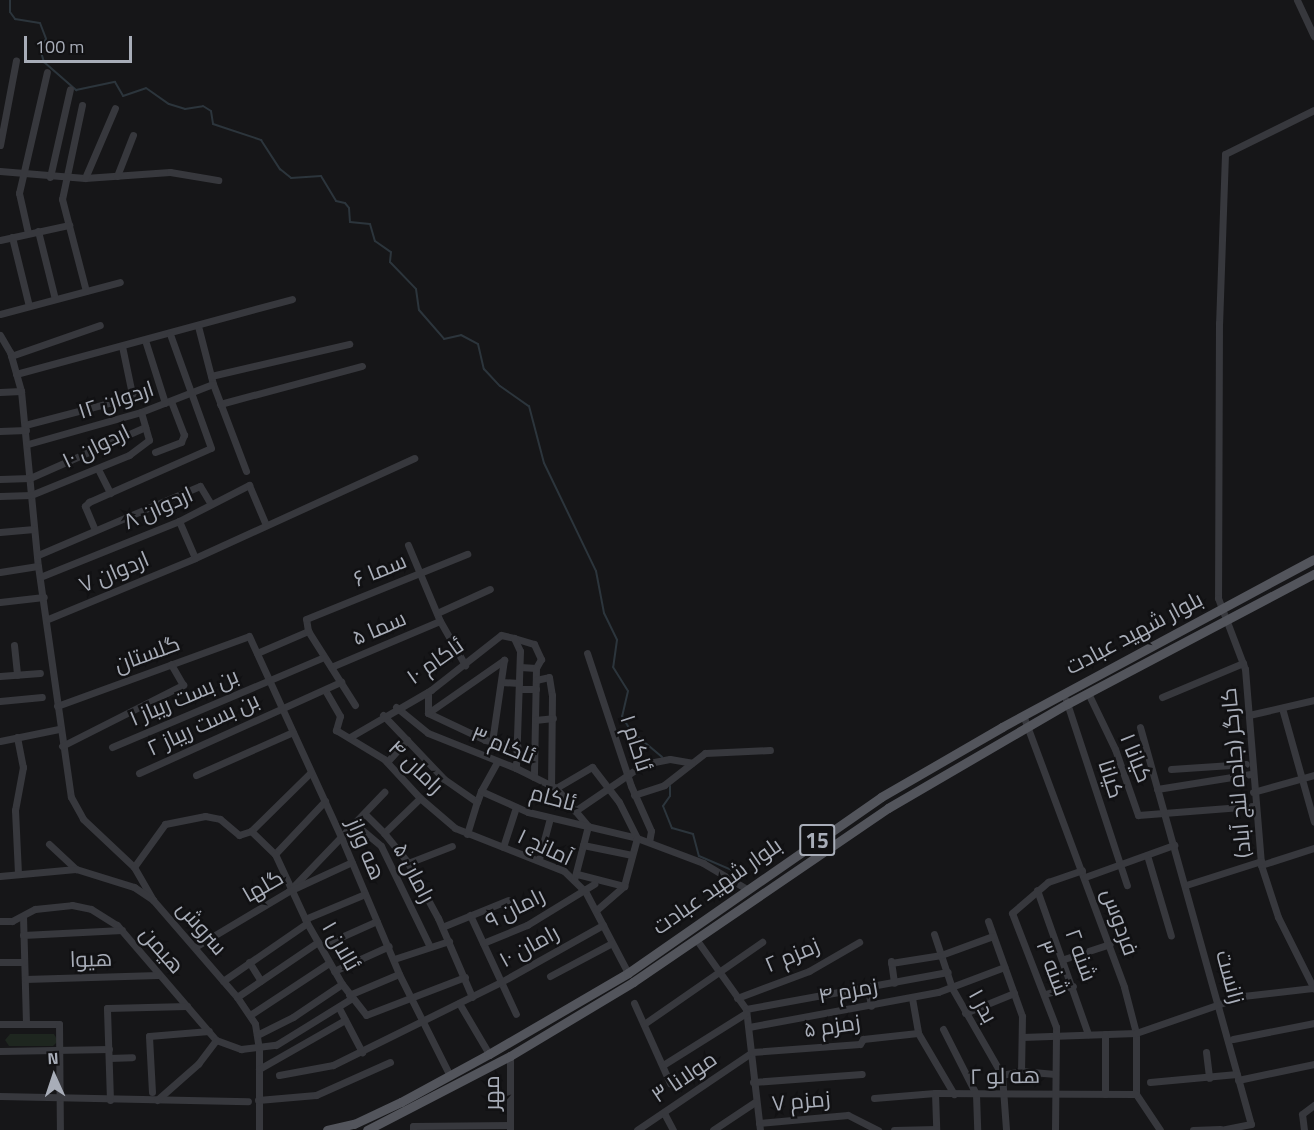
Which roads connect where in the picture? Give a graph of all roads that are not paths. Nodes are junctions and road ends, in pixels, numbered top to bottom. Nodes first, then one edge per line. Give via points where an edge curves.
1 (1297, 0) edge
2 (1314, 36) edge
3 (16, 60) dead end
4 (47, 72) dead end
5 (70, 89) dead end
6 (82, 105) dead end
7 (116, 108) dead end
8 (1314, 110) edge
9 (4, 111) edge
10 (1, 133) edge
11 (133, 135) dead end
12 (0, 144) edge
13 (0, 171) edge
14 (23, 175) junction
15 (117, 176) junction
16 (50, 177) junction
17 (66, 178) junction
18 (86, 178) junction
19 (218, 180) dead end
20 (69, 225) junction
21 (38, 231) junction
22 (28, 233) junction
23 (12, 237) junction
24 (0, 238) edge
25 (120, 282) dead end
26 (86, 291) junction
27 (55, 299) junction
28 (292, 299) dead end
29 (29, 306) junction
30 (0, 314) edge
31 (100, 325) dead end
32 (198, 326) junction
33 (170, 334) junction
34 (0, 335) edge
35 (145, 340) junction
36 (349, 344) dead end
37 (122, 346) junction
38 (0, 354) edge
39 (10, 354) junction
40 (362, 366) dead end
41 (16, 374) junction
42 (211, 376) junction
43 (213, 384) junction
44 (21, 391) junction
45 (0, 392) edge
46 (189, 394) junction
47 (168, 402) junction
48 (220, 404) junction
49 (141, 412) junction
50 (26, 427) junction
51 (145, 427) junction
52 (0, 431) edge
53 (28, 444) junction
54 (155, 452) dead end
55 (414, 458) dead end
56 (98, 469) junction
57 (246, 471) dead end
58 (30, 477) junction
59 (0, 479) edge
60 (110, 493) junction
61 (31, 495) junction
62 (0, 496) edge
63 (211, 504) junction
64 (179, 521) junction
65 (266, 525) junction
66 (34, 529) junction
67 (95, 530) junction
68 (0, 532) edge
69 (408, 545) dead end
70 (467, 554) dead end
71 (38, 555) junction
72 (195, 558) junction
73 (1314, 559) edge
74 (38, 566) junction
75 (0, 572) edge
76 (420, 573) junction
77 (1314, 574) edge
78 (40, 577) junction
79 (490, 589) dead end
80 (44, 597) junction
81 (0, 602) edge
82 (1222, 608) junction
83 (437, 613) junction
84 (1228, 618) junction
85 (48, 619) junction
86 (440, 621) junction
87 (308, 631) junction
88 (249, 636) joint
89 (514, 638) junction
90 (14, 645) dead end
91 (257, 653) junction
92 (587, 653) dead end
93 (324, 657) junction
94 (1243, 663) junction
95 (171, 664) junction
96 (465, 665) junction
97 (331, 667) junction
98 (520, 667) junction
99 (536, 668) junction
100 (40, 673) dead end
101 (17, 675) junction
102 (0, 676) edge
103 (270, 680) junction
104 (536, 680) junction
105 (341, 682) junction
106 (501, 682) junction
107 (519, 686) junction
108 (536, 689) junction
109 (325, 690) junction
110 (428, 692) junction
111 (1088, 693) junction
112 (1063, 694) junction
113 (42, 697) dead end
114 (1162, 697) dead end
115 (1314, 700) edge
116 (0, 701) edge
117 (1067, 704) junction
118 (355, 705) dead end
119 (57, 706) junction
120 (281, 707) junction
121 (396, 707) junction
122 (1282, 708) junction
123 (428, 713) junction
124 (383, 715) junction
125 (1023, 715) junction
126 (1249, 716) junction
127 (553, 718) junction
128 (535, 720) junction
129 (1029, 727) junction
130 (1140, 727) dead end
131 (60, 729) junction
132 (293, 732) junction
133 (350, 736) junction
134 (17, 737) junction
135 (407, 740) junction
136 (0, 741) edge
137 (492, 742) junction
138 (62, 746) junction
139 (517, 746) junction
140 (112, 747) dead end
141 (770, 750) dead end
142 (387, 762) junction
143 (497, 762) junction
144 (692, 763) junction
145 (1246, 764) dead end
146 (516, 768) junction
147 (1170, 769) dead end
148 (311, 772) junction
149 (139, 773) dead end
150 (628, 774) junction
151 (1251, 774) junction
152 (196, 775) dead end
153 (1314, 775) edge
154 (534, 777) junction
155 (1302, 779) junction
156 (554, 787) junction
157 (608, 788) junction
158 (1157, 789) junction
159 (481, 791) junction
160 (384, 792) dead end
161 (1253, 792) junction
162 (634, 795) junction
163 (881, 797) junction
164 (420, 798) junction
165 (325, 801) junction
166 (477, 802) junction
167 (1254, 806) junction
168 (516, 807) junction
169 (888, 808) junction
170 (1163, 810) junction
171 (575, 811) junction
172 (365, 814) junction
173 (550, 818) junction
174 (1314, 822) edge
175 (355, 824) junction
176 (588, 826) junction
177 (251, 831) junction
178 (384, 833) junction
179 (466, 834) junction
180 (638, 838) junction
181 (342, 839) junction
182 (650, 842) junction
183 (49, 844) dead end
184 (583, 845) junction
185 (1174, 845) junction
186 (452, 846) dead end
187 (502, 847) junction
188 (1314, 848) edge
189 (275, 854) junction
190 (632, 855) junction
191 (1147, 855) junction
192 (539, 859) junction
193 (352, 862) junction
194 (408, 862) junction
195 (1261, 863) junction
196 (1120, 864) junction
197 (134, 867) junction
198 (75, 869) junction
199 (18, 873) junction
200 (1084, 873) junction
201 (0, 876) edge
202 (576, 877) junction
203 (594, 884) dead end
204 (1127, 885) dead end
205 (1186, 885) junction
206 (624, 886) junction
207 (745, 888) junction
208 (1037, 890) junction
209 (289, 891) junction
210 (585, 891) junction
211 (365, 894) junction
212 (153, 900) junction
213 (508, 900) dead end
214 (597, 910) junction
215 (470, 915) junction
216 (23, 916) junction
217 (0, 921) edge
218 (306, 921) junction
219 (377, 921) junction
220 (988, 921) dead end
221 (603, 924) junction
222 (442, 927) junction
223 (122, 930) junction
224 (934, 934) dead end
225 (23, 935) junction
226 (993, 936) junction
227 (1171, 936) dead end
228 (696, 939) junction
229 (449, 941) junction
230 (762, 942) dead end
231 (859, 942) dead end
232 (612, 943) junction
233 (319, 944) junction
234 (483, 944) junction
235 (1110, 944) junction
236 (389, 946) junction
237 (195, 947) junction
238 (430, 947) junction
239 (941, 954) junction
240 (394, 959) junction
241 (1064, 959) junction
242 (0, 962) edge
243 (24, 962) junction
244 (249, 962) junction
245 (329, 963) junction
246 (1004, 967) junction
247 (334, 971) junction
248 (720, 971) junction
249 (948, 972) junction
250 (628, 973) junction
251 (399, 974) junction
252 (158, 975) junction
253 (550, 976) dead end
254 (465, 977) junction
255 (25, 979) junction
256 (223, 981) junction
257 (261, 981) junction
258 (501, 982) junction
259 (894, 983) junction
260 (342, 984) junction
261 (1073, 986) junction
262 (952, 988) junction
263 (1314, 988) edge
264 (868, 989) junction
265 (1014, 993) junction
266 (1045, 994) junction
267 (237, 997) junction
268 (350, 997) junction
269 (472, 997) junction
270 (412, 998) junction
271 (737, 998) junction
272 (912, 998) junction
273 (459, 1003) junction
274 (634, 1003) dead end
275 (1219, 1004) junction
276 (187, 1005) junction
277 (871, 1006) junction
278 (339, 1008) junction
279 (746, 1011) junction
280 (965, 1013) junction
281 (516, 1014) dead end
282 (250, 1015) junction
283 (421, 1018) junction
284 (345, 1020) junction
285 (1314, 1023) edge
286 (0, 1024) edge
287 (26, 1024) junction
288 (644, 1024) junction
289 (749, 1027) junction
290 (943, 1029) dead end
291 (209, 1031) junction
292 (918, 1033) junction
293 (1136, 1033) junction
294 (1088, 1034) junction
295 (1105, 1034) junction
296 (257, 1035) junction
297 (1022, 1037) junction
298 (1057, 1037) junction
299 (1233, 1039) dead end
300 (216, 1040) junction
301 (109, 1049) junction
302 (60, 1050) junction
303 (259, 1050) junction
304 (0, 1051) edge
305 (362, 1052) junction
306 (752, 1052) junction
307 (1206, 1052) dead end
308 (489, 1054) junction
309 (510, 1056) junction
310 (132, 1057) dead end
311 (109, 1058) junction
312 (390, 1062) dead end
313 (1314, 1064) edge
314 (663, 1065) junction
315 (259, 1069) junction
316 (1021, 1071) junction
317 (862, 1074) dead end
318 (1055, 1074) junction
319 (1002, 1075) junction
320 (279, 1076) dead end
321 (450, 1076) junction
322 (1237, 1077) junction
323 (1209, 1078) junction
324 (753, 1082) junction
325 (1150, 1082) dead end
326 (670, 1083) dead end
327 (152, 1092) dead end
328 (935, 1093) junction
329 (1004, 1093) junction
330 (1054, 1093) junction
331 (954, 1094) junction
332 (976, 1094) junction
333 (1136, 1094) junction
334 (1105, 1095) junction
335 (0, 1096) edge
336 (60, 1096) junction
337 (874, 1098) dead end
338 (111, 1100) junction
339 (157, 1100) junction
340 (258, 1100) junction
341 (248, 1101) dead end
342 (755, 1102) junction
343 (1314, 1106) edge
344 (664, 1113) junction
345 (510, 1127) edge
346 (759, 1127) edge
347 (413, 1128) edge
348 (60, 1130) edge
349 (259, 1130) edge
350 (327, 1130) edge
351 (367, 1130) edge
352 (637, 1130) edge
353 (673, 1130) edge
354 (713, 1130) edge
355 (878, 1130) edge
356 (894, 1130) edge
357 (936, 1130) edge
358 (977, 1130) edge
359 (1006, 1130) edge
360 (1055, 1130) edge
361 (1160, 1130) edge
362 (1193, 1130) edge
363 (1220, 1130) edge
364 (1304, 1130) edge

1 - 2 street
3 - 9 street
4 - 14 street
5 - 16 street
6 - 17 street
7 - 18 street
8 - 82 street via 1224,154 1219,323 1218,598
9 - 10 street
10 - 12 street
11 - 15 street
13 - 14 street
14 - 16 street
14 - 22 street via 18,193
15 - 18 street
15 - 19 street via 170,172
16 - 17 street
17 - 18 street
17 - 20 street via 62,199
20 - 21 street
20 - 26 street
21 - 22 street
21 - 27 street
22 - 23 street
23 - 24 street
23 - 29 street
25 - 26 street
26 - 27 street
27 - 29 street
28 - 32 street
29 - 30 street
31 - 39 street
32 - 33 street
32 - 42 street
33 - 35 street
33 - 46 street
34 - 39 street
35 - 37 street
35 - 47 street
36 - 42 street
37 - 41 street
37 - 50 street via 132,394 128,398
38 - 39 street
39 - 41 street
40 - 48 street
41 - 44 street
42 - 43 street
43 - 46 street, اردوان ۱۲
43 - 48 street
44 - 45 street
44 - 50 street
46 - 47 street, اردوان ۱۲
46 - 60 street via 211,448
47 - 49 street, اردوان ۱۲
47 - 54 street via 184,435 181,442
48 - 57 street
49 - 51 street, اردوان ۱۰
49 - 53 street, اردوان ۱۲
50 - 52 street
50 - 53 street
51 - 56 street, اردوان ۱۰ via 149,440 129,455
51 - 58 street
53 - 58 street
55 - 65 street, اردوان ۷
56 - 60 street
56 - 61 street, اردوان ۱۰
58 - 59 street
58 - 61 street
60 - 67 street via 85,506
61 - 62 street, اردوان ۱۰
61 - 66 street
63 - 64 street, اردوان ۸
63 - 65 street, اردوان ۸ via 249,485
63 - 67 street via 200,486
64 - 72 street
64 - 78 street, اردوان ۸
65 - 72 street, اردوان ۷
66 - 68 street
66 - 71 street
67 - 71 street
69 - 76 street
70 - 76 street, سما ۶
71 - 74 street
72 - 85 street, اردوان ۷
73 - 82 main road, بلوار شهید عبادت / 15
74 - 75 street
74 - 78 street
76 - 83 street
76 - 87 street, سما ۶ via 306,619
77 - 84 main road, بلوار شهید عبادت / 15
78 - 80 street
79 - 83 street
80 - 81 street
80 - 85 street
82 - 84 street, کارگر (جاده لنج آباد)
82 - 112 main road, بلوار شهید عبادت / 15
83 - 86 street
84 - 94 street, کارگر (جاده لنج آباد)
84 - 111 main road, بلوار شهید عبادت / 15
85 - 119 street
86 - 96 street
86 - 97 street, سما ۵
87 - 91 street
87 - 93 street
88 - 91 street, هه وراز
88 - 95 street, گلستان
89 - 96 street, ئاکام ۱۰ via 501,635
89 - 98 street via 520,651
89 - 99 street via 534,644 541,659
90 - 101 street
91 - 103 street, هه وراز
92 - 150 street, ئاکام ۱
93 - 97 street
93 - 103 street, بن بست ریباز ۱
94 - 114 street
94 - 126 street, کارگر (جاده لنج آباد)
95 - 119 street, گلستان
95 - 138 street via 183,685
96 - 110 street, ئاکام ۱۰
97 - 105 street
98 - 99 street
98 - 107 street
99 - 104 street
100 - 101 street
101 - 102 street
103 - 120 street, هه وراز
103 - 140 street, بن بست ریباز ۱
104 - 108 street
104 - 127 street via 549,677
105 - 109 street, بن بست ریباز ۲
105 - 118 street
106 - 107 street
106 - 123 street via 504,660
106 - 137 street
107 - 108 street
107 - 139 street
108 - 128 street
109 - 120 street, بن بست ریباز ۲
109 - 133 street, رامان ۴ via 340,716 336,730
110 - 121 street, ئاکام ۱۰
110 - 123 street
111 - 117 main road, بلوار شهید عبادت / 15
111 - 170 street, کیانا ۱ via 1115,749 1138,814
112 - 117 street, کیانا
112 - 125 main road, بلوار شهید عبادت / 15
113 - 116 street
115 - 122 street
117 - 129 main road, بلوار شهید عبادت / 15
117 - 196 street, کیانا
119 - 131 street
120 - 132 street, هه وراز
120 - 149 street, بن بست ریباز ۲
121 - 124 street, ئاکام ۱۰
121 - 143 street, ئاکام ۳ via 428,733
122 - 126 street
122 - 155 street
123 - 137 street
124 - 133 street, ئاکام ۱۰
124 - 135 street
125 - 129 street, فردوس
125 - 163 main road, بلوار شهید عبادت / 15
126 - 151 street, کارگر (جاده لنج آباد)
127 - 128 street
127 - 156 street
128 - 154 street
129 - 169 main road, بلوار شهید عبادت / 15
129 - 200 street, فردوس
130 - 158 street, زانست
131 - 134 street
131 - 138 street
132 - 148 street, هه وراز
132 - 152 street
133 - 142 street, رامان ۴
134 - 136 street
134 - 199 street via 23,767 15,810
135 - 142 street
135 - 166 street via 444,779
137 - 139 street
138 - 197 street via 71,797 79,813
139 - 146 street
141 - 144 street via 705,753
142 - 164 street, رامان ۴
143 - 146 street, ئاکام ۳
143 - 159 street
144 - 150 street via 670,759 644,764
144 - 162 street via 664,785
145 - 147 street
146 - 154 street, ئاکام ۳
148 - 165 street, هه وراز
148 - 177 street
150 - 157 street
150 - 162 street, ئاکام ۱
151 - 158 street
151 - 161 street, کارگر (جاده لنج آباد)
153 - 155 street
154 - 156 street, ئاکام ۳
155 - 161 street
155 - 174 street
156 - 157 street via 592,767
156 - 171 street, ئاکام ۳
157 - 171 street
157 - 180 street
158 - 170 street, زانست
159 - 166 street
159 - 168 street, ئاکام
160 - 172 street
161 - 167 street, کارگر (جاده لنج آباد)
162 - 182 street, ئاکام ۱ via 651,831
163 - 169 main road
163 - 207 main road, بلوار شهید عبادت / 15
164 - 178 street
164 - 179 street, رامان ۴
165 - 181 street, هه وراز
165 - 189 street
166 - 179 street
167 - 170 street
167 - 195 street, کارگر (جاده لنج آباد)
168 - 173 street, ئاکام
168 - 187 street
169 - 228 main road, بلوار شهید عبادت / 15
170 - 185 street, زانست
171 - 176 street, ئاکام ۳
172 - 175 street
172 - 178 street
173 - 176 street, ئاکام
173 - 192 street
175 - 181 street
175 - 238 street, رامان ۵ via 381,846
176 - 180 street, ئاکام
176 - 184 street
177 - 189 street
177 - 197 street via 239,835 220,819 205,816 165,824
178 - 194 street
179 - 187 street, آمانج ۱
180 - 182 street, ئاکام
180 - 190 street
181 - 193 street, هه وراز
181 - 209 street
182 - 207 street, ئاکام via 703,863
183 - 198 street
184 - 190 street
184 - 202 street
185 - 191 street
185 - 205 street, زانست
186 - 194 street
187 - 192 street, آمانج ۱
188 - 195 street
189 - 209 street, ئالان ۱
190 - 206 street
191 - 196 street
191 - 227 street
192 - 202 street, آمانج ۱
193 - 209 street, گلها
193 - 211 street, هه وراز
194 - 222 street
195 - 205 street
195 - 263 street, کارگر (جاده لنج آباد) via 1278,917
196 - 200 street
196 - 204 street, کیانا
197 - 212 street
198 - 199 street, سروش
198 - 212 street, سروش via 134,887
199 - 201 street, سروش
200 - 208 street
200 - 235 street, فردوس
202 - 206 street
202 - 210 street, آمانج ۱
203 - 210 street, رامان ۹
205 - 275 street, زانست
206 - 214 street
207 - 250 main road, بلوار شهید عبادت / 15
208 - 241 street, شنه ۲
208 - 266 street, شنه ۳ via 1012,913
209 - 218 street, ئالان ۱
209 - 237 street, گلها
210 - 214 street, آمانج ۱
210 - 234 street, رامان ۹ via 527,925
211 - 218 street
211 - 219 street, هه وراز
212 - 237 street, سروش
213 - 215 street
214 - 221 street, آمانج ۱
215 - 222 street
215 - 234 street
216 - 217 street, هیمن
216 - 223 street, هیمن via 35,909 72,906 91,909
216 - 225 street
218 - 233 street, ئالان ۱
218 - 244 street
219 - 233 street
219 - 236 street, هه وراز
220 - 226 street
221 - 232 street, آمانج ۱
221 - 258 street, رامان ۱۰
222 - 229 street
223 - 225 street
223 - 252 street, هیمن
224 - 239 street, بدر ۱
225 - 243 street
226 - 239 street
226 - 246 street
228 - 248 street
228 - 309 main road, بلوار شهید عبادت / 15
229 - 238 street
229 - 254 street
230 - 248 street
231 - 271 street, زمزم ۲ via 809,971
232 - 250 street, آمانج ۱
232 - 253 street
233 - 245 street, ئالان ۱
233 - 257 street
234 - 258 street
235 - 241 street
235 - 293 street, فردوس
236 - 240 street, هه وراز
236 - 247 street
237 - 256 street, سروش
238 - 240 street
239 - 249 street, بدر ۱
239 - 259 street via 891,961
240 - 251 street, هه وراز
241 - 261 street, شنه ۲
242 - 243 street
243 - 255 street
244 - 256 street
244 - 257 street
245 - 247 street, ئالان ۱
245 - 282 street
246 - 262 street, زمزم ۴
246 - 265 street
247 - 260 street, ئالان ۱
248 - 271 street
248 - 288 street
249 - 259 street
249 - 262 street, بدر ۱
250 - 308 main road, بلوار شهید عبادت / 15
251 - 268 street
251 - 270 street, هه وراز
252 - 255 street, هیوا
252 - 276 street, هیمن
254 - 269 street
254 - 270 street
255 - 287 street
256 - 267 street, سروش
257 - 267 street
258 - 269 street, رامان ۱۰
258 - 281 street
259 - 264 street
260 - 268 street, ئالان ۱
260 - 296 street via 293,1017
261 - 266 street
261 - 294 street, شنه ۲
262 - 272 street, زمزم ۴
262 - 280 street, بدر ۱
263 - 275 street via 1243,996
264 - 277 street
264 - 279 street
265 - 280 street
265 - 297 street via 1022,1016
266 - 298 street, شنه ۳
267 - 282 street, سروش
268 - 270 street, ئالان ۱ via 366,1015
268 - 278 street
269 - 273 street, رامان ۱۰
270 - 283 street, هه وراز
271 - 279 street
272 - 277 street, زمزم ۴
272 - 292 street
273 - 283 street, رامان ۱۰
273 - 308 street
274 - 288 street
275 - 293 street
275 - 322 street, زانست
276 - 291 street, هیمن
276 - 301 street via 107,1008
277 - 289 street, زمزم ۴
278 - 284 street
278 - 303 street via 276,1045
279 - 289 street
279 - 314 street
280 - 319 street, بدر ۱
282 - 296 street, سروش
283 - 305 street, رامان ۱۰
283 - 321 street, هه وراز
284 - 305 street
284 - 315 street
285 - 299 street
286 - 287 street
287 - 302 street via 59,1024
288 - 314 street
289 - 306 street
290 - 332 street
291 - 300 street, هیمن
291 - 327 street via 149,1036
292 - 306 street, زمزم ۵ via 863,1039 860,1044
292 - 331 street
293 - 295 street
293 - 333 street, فردوس
294 - 295 street
294 - 298 street
295 - 334 street
296 - 303 street, سروش
297 - 298 street
297 - 316 street
298 - 318 street, شنه ۳
300 - 303 street via 241,1049
300 - 339 street via 198,1064
301 - 302 street
301 - 311 street
302 - 304 street
302 - 336 street
303 - 315 street, سروش
305 - 320 street, رامان ۱۰ via 316,1070
306 - 324 street
306 - 344 street, مولانا ۳
307 - 323 street
308 - 321 main road, بلوار شهید عبادت / 15
309 - 345 street, مهر
309 - 351 main road, بلوار شهید عبادت / 15
310 - 311 street
311 - 338 street
312 - 340 street via 316,1095
313 - 322 street
314 - 326 street
315 - 340 street, سروش
316 - 318 street
316 - 319 street
317 - 324 street
318 - 330 street, شنه ۳
319 - 329 street, بدر ۱
321 - 350 main road, بلوار شهید عبادت / 15 via 354,1124
322 - 323 street
322 - 363 street, زانست via 1251,1124
323 - 325 street
324 - 342 street
328 - 331 street, هه لو ۲
328 - 337 street, هه لو ۲
328 - 357 street
329 - 330 street, هه لو ۲
329 - 332 street, هه لو ۲
329 - 359 street, بدر ۱
330 - 334 street, هه لو ۲
330 - 360 street, شنه ۳
331 - 332 street, هه لو ۲
332 - 358 street
333 - 334 street, هه لو ۲
333 - 361 street
335 - 336 street
336 - 338 street
336 - 348 street
338 - 339 street
339 - 341 street
340 - 349 street, سروش
342 - 346 street
342 - 354 street
343 - 364 street via 1302,1114
344 - 352 street, مولانا ۳
344 - 353 street
345 - 347 street
346 - 355 street, زمزم ۷ via 848,1115
356 - 357 street
362 - 363 street

